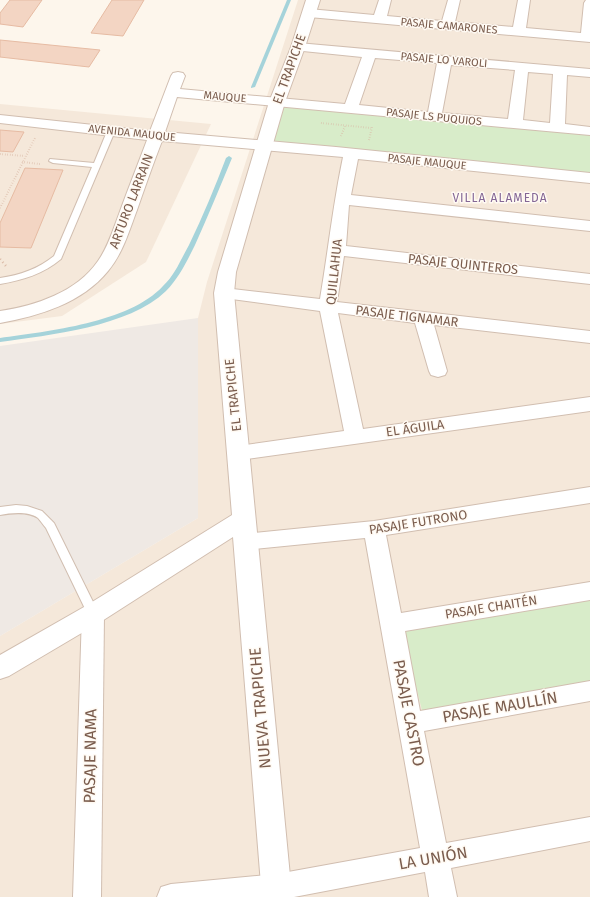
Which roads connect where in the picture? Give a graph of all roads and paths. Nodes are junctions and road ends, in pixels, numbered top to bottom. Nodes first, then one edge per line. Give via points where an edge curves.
1 (385, 0) edge
2 (454, 0) edge
3 (524, 0) edge
4 (590, 3) edge
5 (311, 7) edge
6 (379, 20) junction
7 (447, 26) junction
8 (519, 32) junction
9 (589, 38) edge
10 (298, 47) junction
11 (370, 53) junction
12 (445, 60) junction
13 (522, 67) junction
14 (560, 71) junction
15 (590, 74) edge
16 (178, 76) dead end
17 (172, 92) junction
18 (277, 102) junction
19 (350, 108) junction
20 (375, 111) junction
21 (434, 117) junction
22 (0, 119) edge
23 (43, 123) junction
24 (316, 123) dead end
25 (515, 124) junction
26 (344, 126) junction
27 (371, 128) junction
28 (557, 128) junction
29 (110, 131) junction
30 (590, 132) edge
31 (155, 136) junction
32 (264, 146) junction
33 (0, 154) edge
34 (351, 154) junction
35 (25, 156) junction
36 (53, 161) dead end
37 (96, 164) junction
38 (590, 178) edge
39 (342, 199) junction
40 (0, 208) edge
41 (590, 226) edge
42 (337, 250) junction
43 (590, 278) edge
44 (0, 280) edge
45 (224, 293) junction
46 (328, 306) junction
47 (3, 316) edge
48 (423, 318) junction
49 (590, 337) edge
50 (438, 371) dead end
51 (590, 404) edge
52 (355, 437) junction
53 (239, 453) junction
54 (590, 494) edge
55 (0, 511) edge
56 (374, 529) junction
57 (244, 531) junction
58 (590, 591) edge
59 (92, 614) junction
60 (392, 624) junction
61 (0, 668) edge
62 (590, 691) edge
63 (411, 723) junction
64 (590, 829) edge
65 (436, 858) junction
66 (277, 892) edge
67 (87, 897) edge
68 (171, 897) edge
69 (443, 897) edge

1 - 6 street
2 - 7 street
3 - 8 street
4 - 9 street
5 - 6 street, PASAJE CAMARONES
5 - 10 street, EL TRAPICHE
6 - 7 street, PASAJE CAMARONES
7 - 8 street, PASAJE CAMARONES
8 - 9 street, PASAJE CAMARONES
10 - 11 street, PASAJE LO VAROLI
10 - 18 street, EL TRAPICHE
11 - 12 street, PASAJE LO VAROLI
11 - 19 street
12 - 13 street, PASAJE LO VAROLI
12 - 21 street
13 - 14 street, PASAJE LO VAROLI
13 - 25 street
14 - 15 street, PASAJE LO VAROLI
14 - 28 street
16 - 17 street, ARTURO LARRAIN
17 - 18 street, MAUQUE
17 - 31 street, ARTURO LARRAIN
18 - 19 street, PASAJE LS PUQUIOS
18 - 32 street, EL TRAPICHE
19 - 20 street, PASAJE LS PUQUIOS
19 - 26 path
20 - 21 street, PASAJE LS PUQUIOS
20 - 27 path
21 - 25 street, PASAJE LS PUQUIOS
22 - 23 street, AVENIDA MAUQUE
23 - 29 street, AVENIDA MAUQUE
23 - 35 path
24 - 26 path
25 - 28 street, PASAJE LS PUQUIOS
26 - 27 path
26 - 34 path
27 - 34 path
28 - 30 street, PASAJE LS PUQUIOS
29 - 31 street, AVENIDA MAUQUE
29 - 37 lane
31 - 32 street, AVENIDA MAUQUE
31 - 47 street, ARTURO LARRAIN via 115,247 100,270 77,290 46,306
32 - 34 street, PASAJE MAUQUE
32 - 45 street, EL TRAPICHE via 227,272
33 - 35 path
34 - 38 street, PASAJE MAUQUE
34 - 39 street, QUILLAHUA
35 - 40 path
36 - 37 lane
37 - 44 lane via 58,257 49,265 34,272 14,279
39 - 41 street
39 - 42 street, QUILLAHUA
42 - 43 street, PASAJE QUINTEROS
42 - 46 street, QUILLAHUA
45 - 46 street, PASAJE TIGNAMAR
45 - 53 street, EL TRAPICHE
46 - 48 street, PASAJE TIGNAMAR
46 - 52 street, QUILLAHUA
48 - 49 street, PASAJE TIGNAMAR
48 - 50 street
51 - 52 street, EL ÁGUILA
52 - 53 street, EL ÁGUILA
53 - 57 street, EL TRAPICHE
54 - 56 street, PASAJE FUTRONO
55 - 59 lane via 11,509 41,515 50,526
56 - 57 street, PASAJE FUTRONO
56 - 60 street, PASAJE CASTRO
57 - 59 street
57 - 66 street, NUEVA TRAPICHE
58 - 60 street, PASAJE CHAITÉN
59 - 61 street
59 - 67 street, PASAJE NAMA
60 - 63 street, PASAJE CASTRO
62 - 63 street, PASAJE MAULLÍN
63 - 65 street, PASAJE CASTRO
64 - 65 street, LA UNIÓN
65 - 66 street, LA UNIÓN
65 - 69 street, PASAJE CASTRO
66 - 68 street, LA UNIÓN

